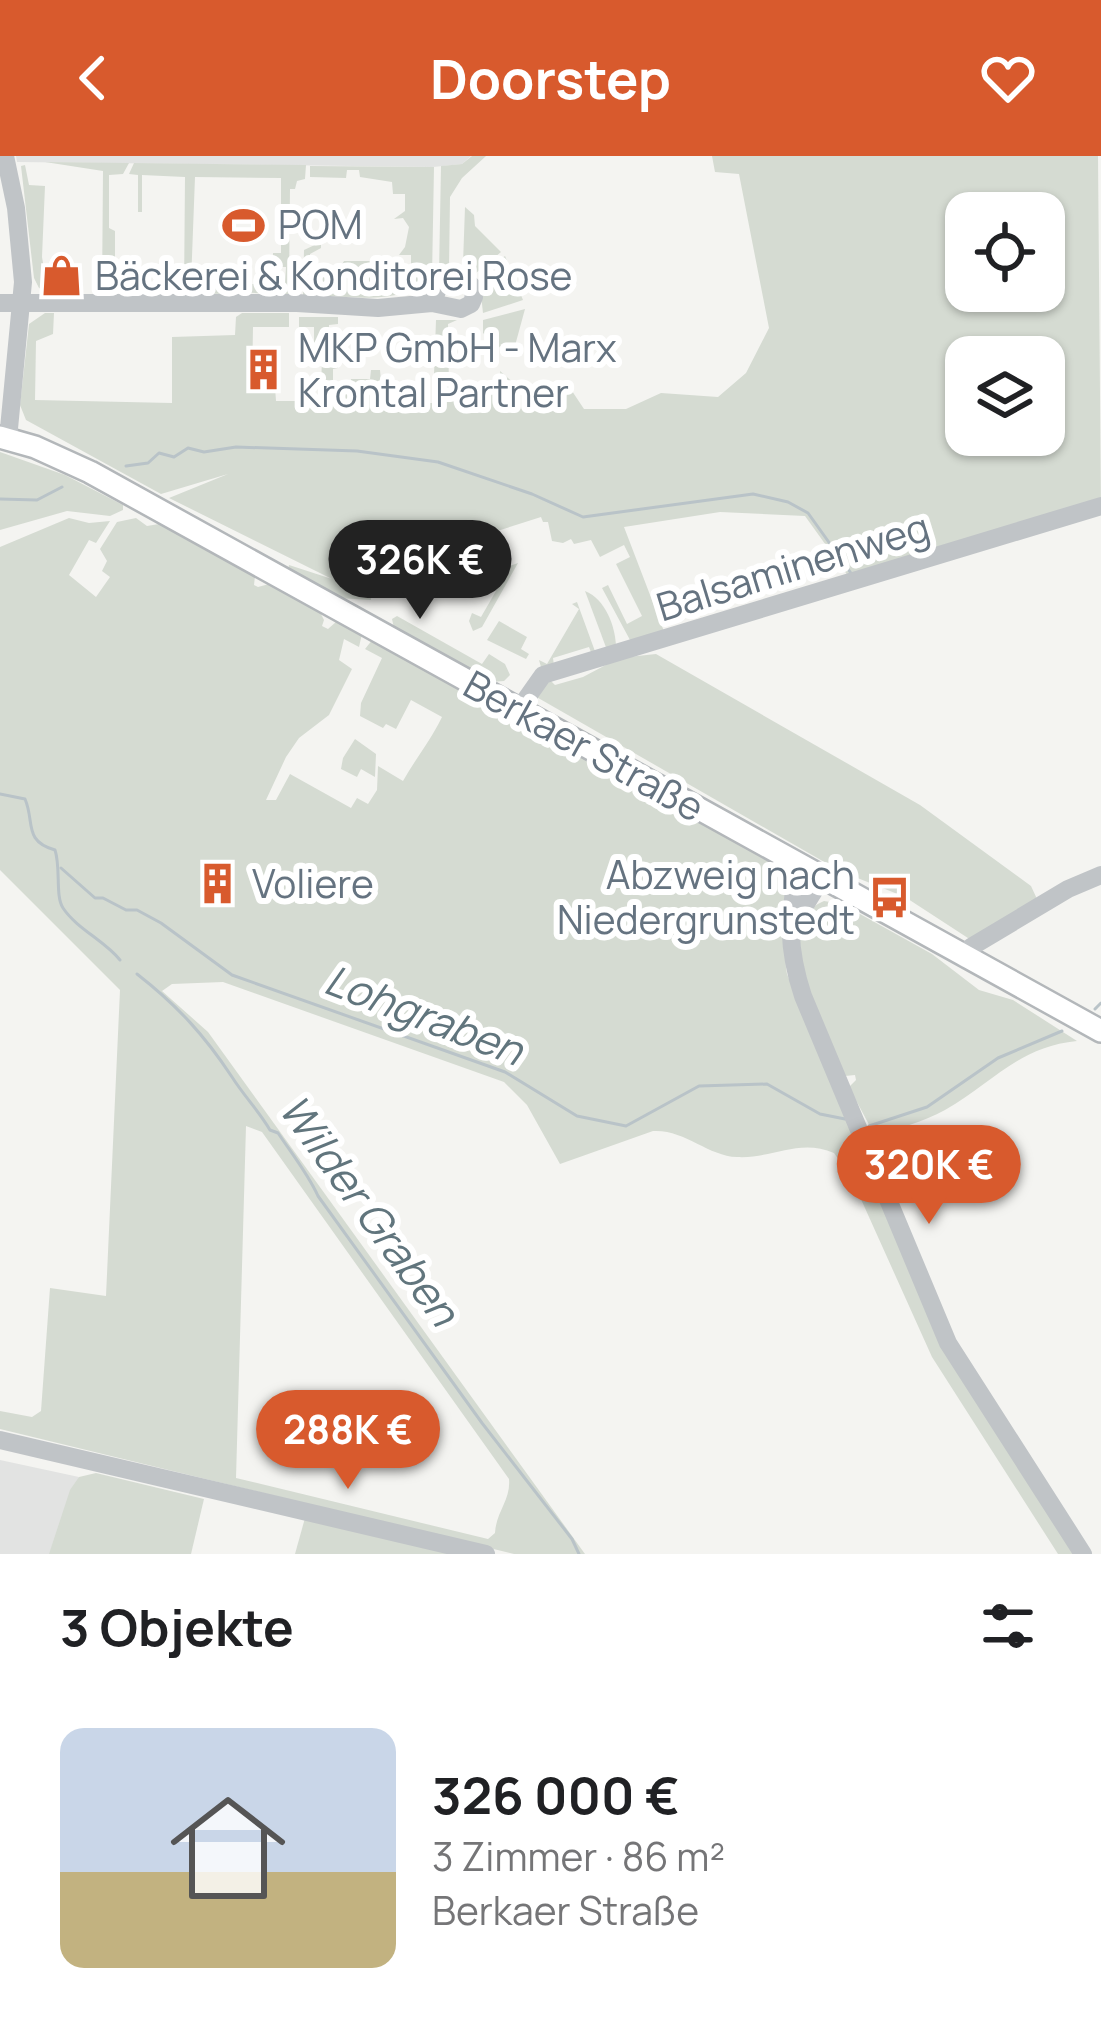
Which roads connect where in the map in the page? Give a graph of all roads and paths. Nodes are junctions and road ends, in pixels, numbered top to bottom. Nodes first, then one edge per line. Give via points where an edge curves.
1 (5, 156) edge
2 (0, 303) edge
3 (433, 303) dead end
4 (22, 304) junction
5 (5, 396) edge
6 (4, 438) edge
7 (1101, 506) edge
8 (519, 709) junction
9 (801, 866) junction
10 (1101, 875) edge
11 (822, 878) junction
12 (791, 928) junction
13 (965, 958) junction
14 (1101, 1031) edge
15 (0, 1440) edge
16 (486, 1554) edge
17 (1083, 1554) edge

1 - 4 street
2 - 4 street
3 - 4 street
4 - 5 street
5 - 6 street
6 - 8 main road, Berkaer Straße via 97,476
7 - 8 street, Balsaminenweg via 543,675
8 - 9 main road, Berkaer Straße
9 - 11 main road, Berkaer Straße
9 - 12 street
10 - 13 street via 971,947
11 - 12 street
11 - 13 main road, Berkaer Straße
12 - 17 street via 803,996 948,1343
13 - 14 main road, Berkaer Straße
15 - 16 street

